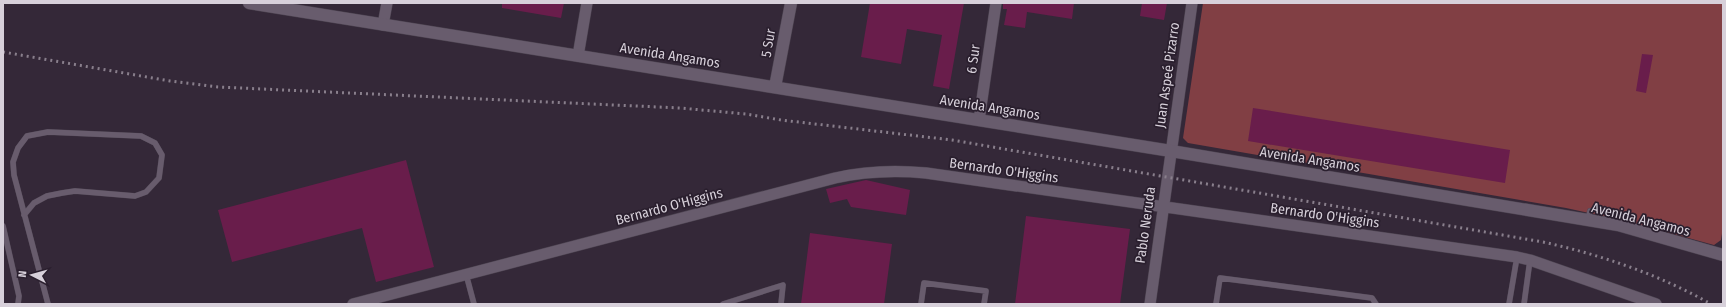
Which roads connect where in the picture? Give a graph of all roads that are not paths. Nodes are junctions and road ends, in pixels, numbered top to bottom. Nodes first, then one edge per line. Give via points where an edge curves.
1 (249, 3) edge
2 (387, 3) edge
3 (587, 3) edge
4 (790, 3) edge
5 (996, 3) edge
6 (1192, 3) edge
7 (384, 25) junction
8 (578, 56) junction
9 (776, 88) junction
10 (979, 120) junction
11 (1171, 151) junction
12 (1163, 208) junction
13 (24, 214) junction
14 (3, 226) edge
15 (1723, 255) edge
16 (1517, 257) junction
17 (1530, 260) junction
18 (466, 274) junction
19 (18, 304) edge
20 (48, 304) edge
21 (353, 304) edge
22 (474, 304) edge
23 (723, 304) edge
24 (781, 304) edge
25 (921, 304) edge
26 (984, 304) edge
27 (1150, 304) edge
28 (1216, 304) edge
29 (1376, 304) edge
30 (1509, 304) edge
31 (1524, 304) edge
32 (1656, 304) edge

1 - 7 street, Avenida Angamos
2 - 7 street
3 - 8 street
4 - 9 street, 5 Sur
5 - 10 street, 6 Sur
6 - 11 street, Juan Aspeé Pizarro
7 - 8 street, Avenida Angamos
8 - 9 street, Avenida Angamos
9 - 10 street, Avenida Angamos
10 - 11 street, Avenida Angamos
11 - 12 street, Pablo Neruda
11 - 15 street, Avenida Angamos via 1589,216
12 - 16 street, Bernardo O'Higgins
12 - 18 street, Bernardo O'Higgins via 914,172 872,172 835,178
12 - 27 street, Pablo Neruda
13 - 13 lane via 13,162 18,148 27,136 48,132 141,136 155,143 162,155 159,178 146,192 135,196 75,191 62,193 47,196 34,203
13 - 20 lane
14 - 19 lane via 19,296
16 - 17 street, Bernardo O'Higgins
16 - 30 lane
17 - 31 lane
17 - 32 street, Bernardo O'Higgins
18 - 21 street, Bernardo O'Higgins
18 - 22 lane
23 - 24 lane via 783,285
25 - 26 lane via 924,283 986,291
28 - 29 lane via 1220,278 1372,298

